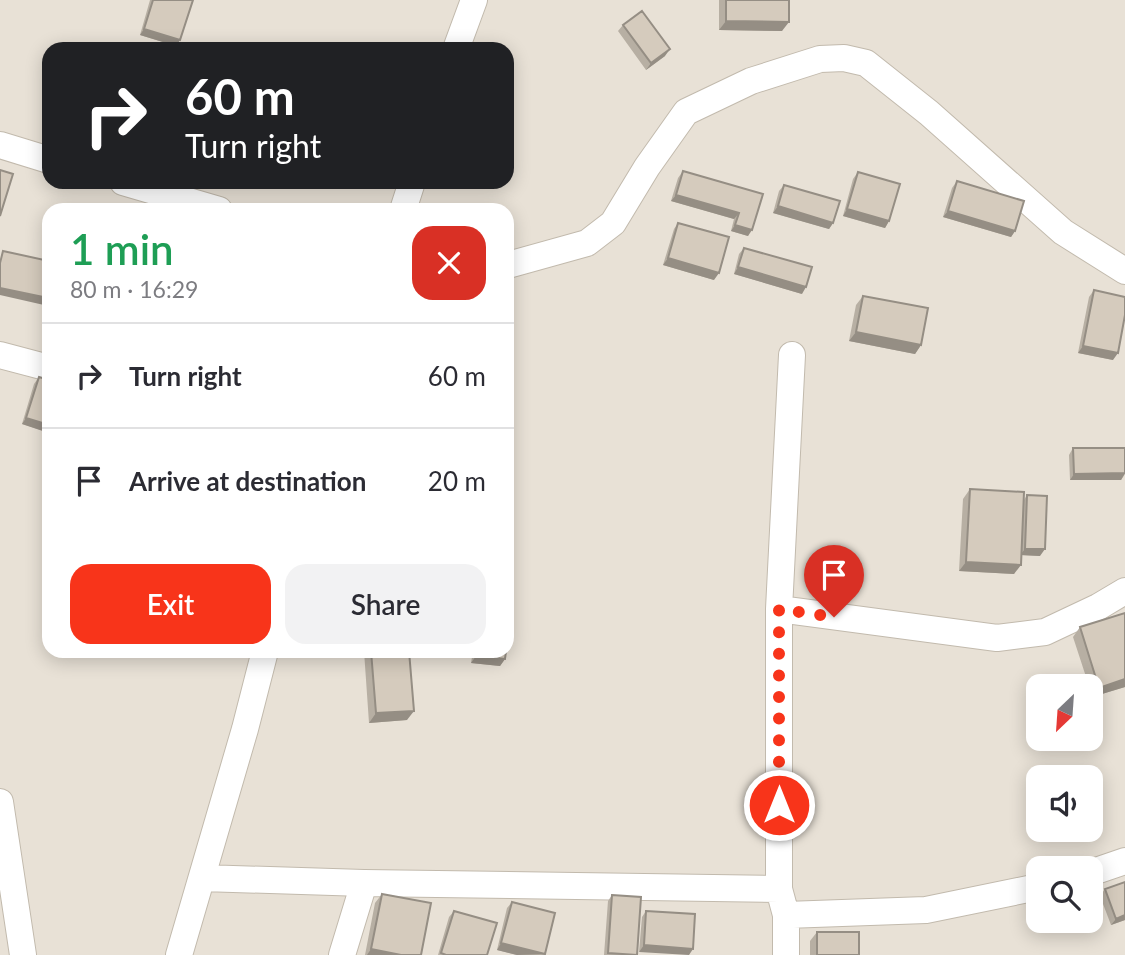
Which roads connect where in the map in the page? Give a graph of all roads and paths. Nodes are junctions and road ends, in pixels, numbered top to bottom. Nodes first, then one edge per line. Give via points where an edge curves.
1 (474, 0) edge
2 (459, 42) edge
3 (0, 145) edge
4 (42, 158) edge
5 (147, 189) edge
6 (195, 203) edge
7 (514, 263) edge
8 (1125, 271) edge
9 (0, 355) edge
10 (792, 355) dead end
11 (42, 366) edge
12 (1125, 591) edge
13 (779, 609) junction
14 (263, 658) edge
15 (0, 802) edge
16 (1125, 861) edge
17 (1103, 869) edge
18 (202, 878) junction
19 (364, 883) junction
20 (779, 889) junction
21 (1026, 889) edge
22 (786, 915) junction
23 (23, 955) edge
24 (179, 955) edge
25 (342, 955) edge
26 (786, 955) edge

1 - 2 street
3 - 4 street
5 - 6 street
7 - 8 street via 587,243 612,223 686,112 751,81 820,58 844,58 866,63 1063,232
9 - 11 street
10 - 13 street
12 - 13 street via 1045,632 997,638
13 - 20 street
14 - 18 street
15 - 23 street
16 - 17 street
18 - 19 street
18 - 24 street
19 - 20 street
19 - 25 street
20 - 22 street
21 - 22 street via 926,910
22 - 26 street

